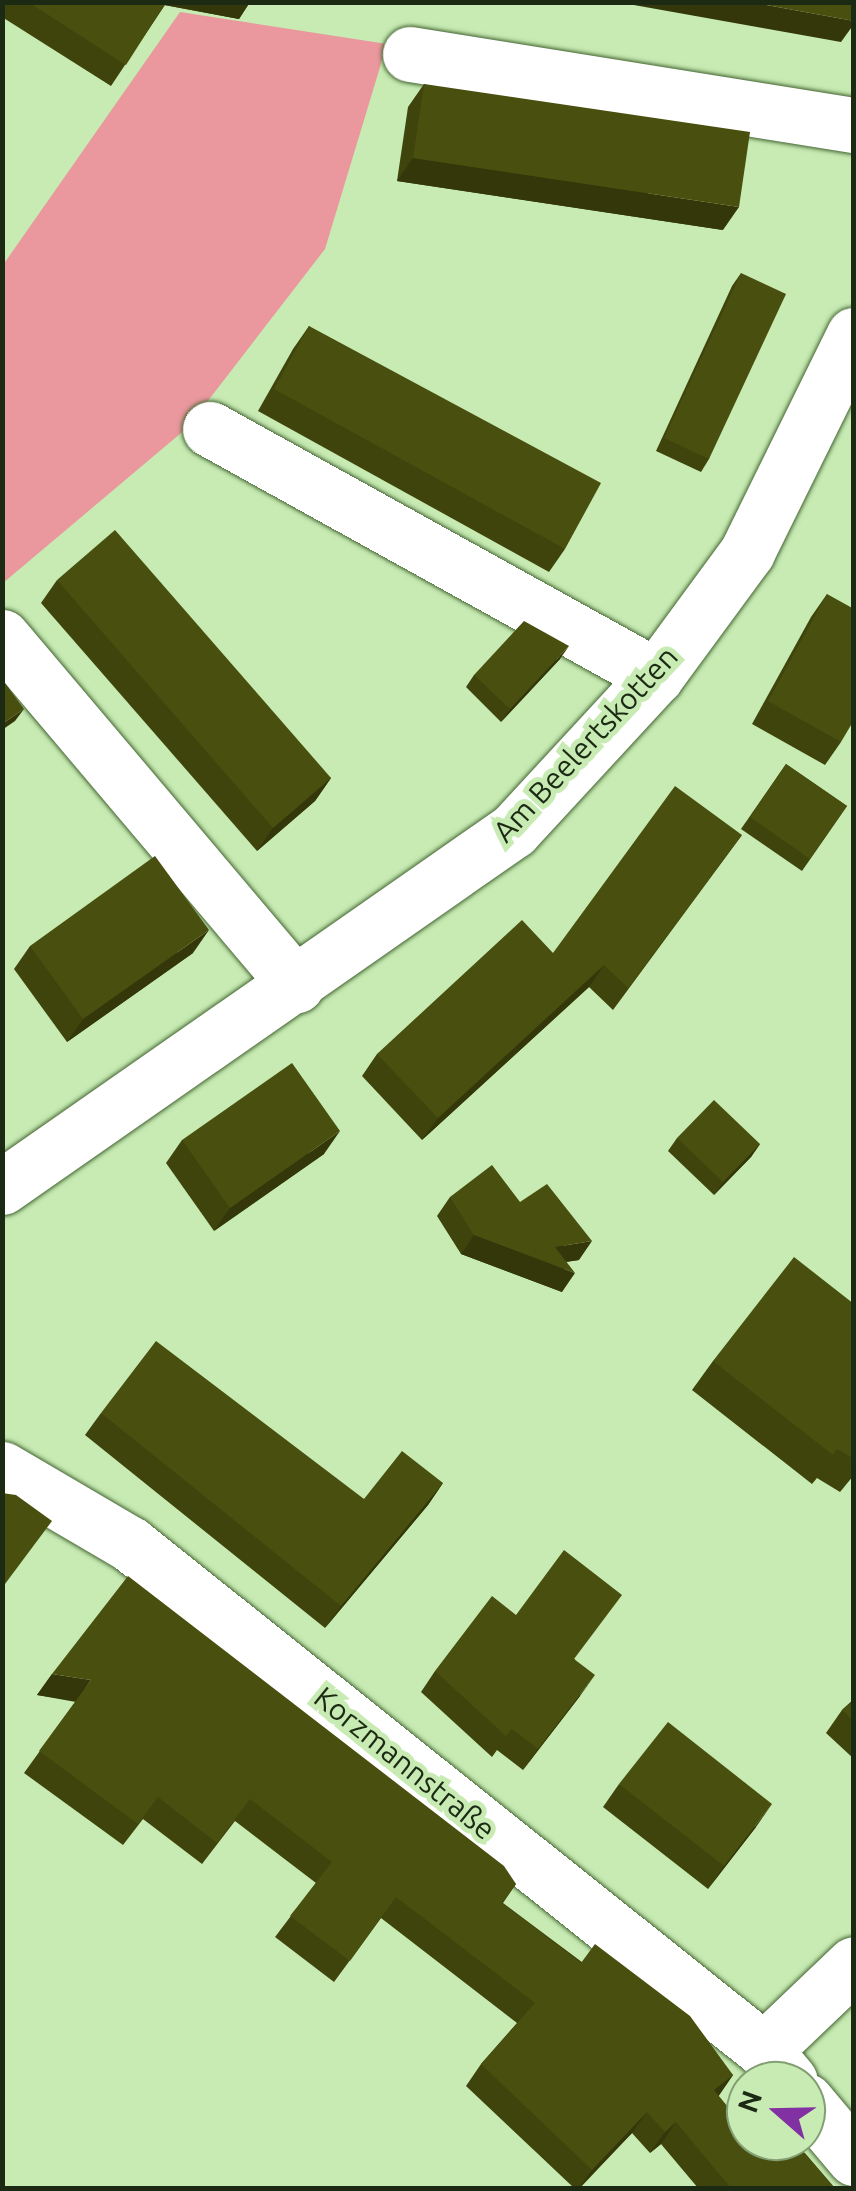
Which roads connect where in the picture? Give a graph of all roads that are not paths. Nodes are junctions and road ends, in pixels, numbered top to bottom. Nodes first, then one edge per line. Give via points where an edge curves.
1 (410, 54) dead end
2 (854, 126) edge
3 (854, 335) edge
4 (210, 429) dead end
5 (2, 637) edge
6 (656, 676) junction
7 (296, 985) junction
8 (2, 1186) edge
9 (2, 1469) edge
10 (854, 1964) edge
11 (772, 2061) edge
12 (780, 2061) edge
13 (826, 2125) edge
14 (854, 2158) edge

1 - 2 street
3 - 6 street, Am Beelertskotten via 747,552
4 - 6 street
5 - 7 street
6 - 7 street, Am Beelertskotten via 514,830
7 - 8 street, Am Beelertskotten
9 - 11 street, Korzmannstraße via 130,1544
10 - 12 street
13 - 14 street

